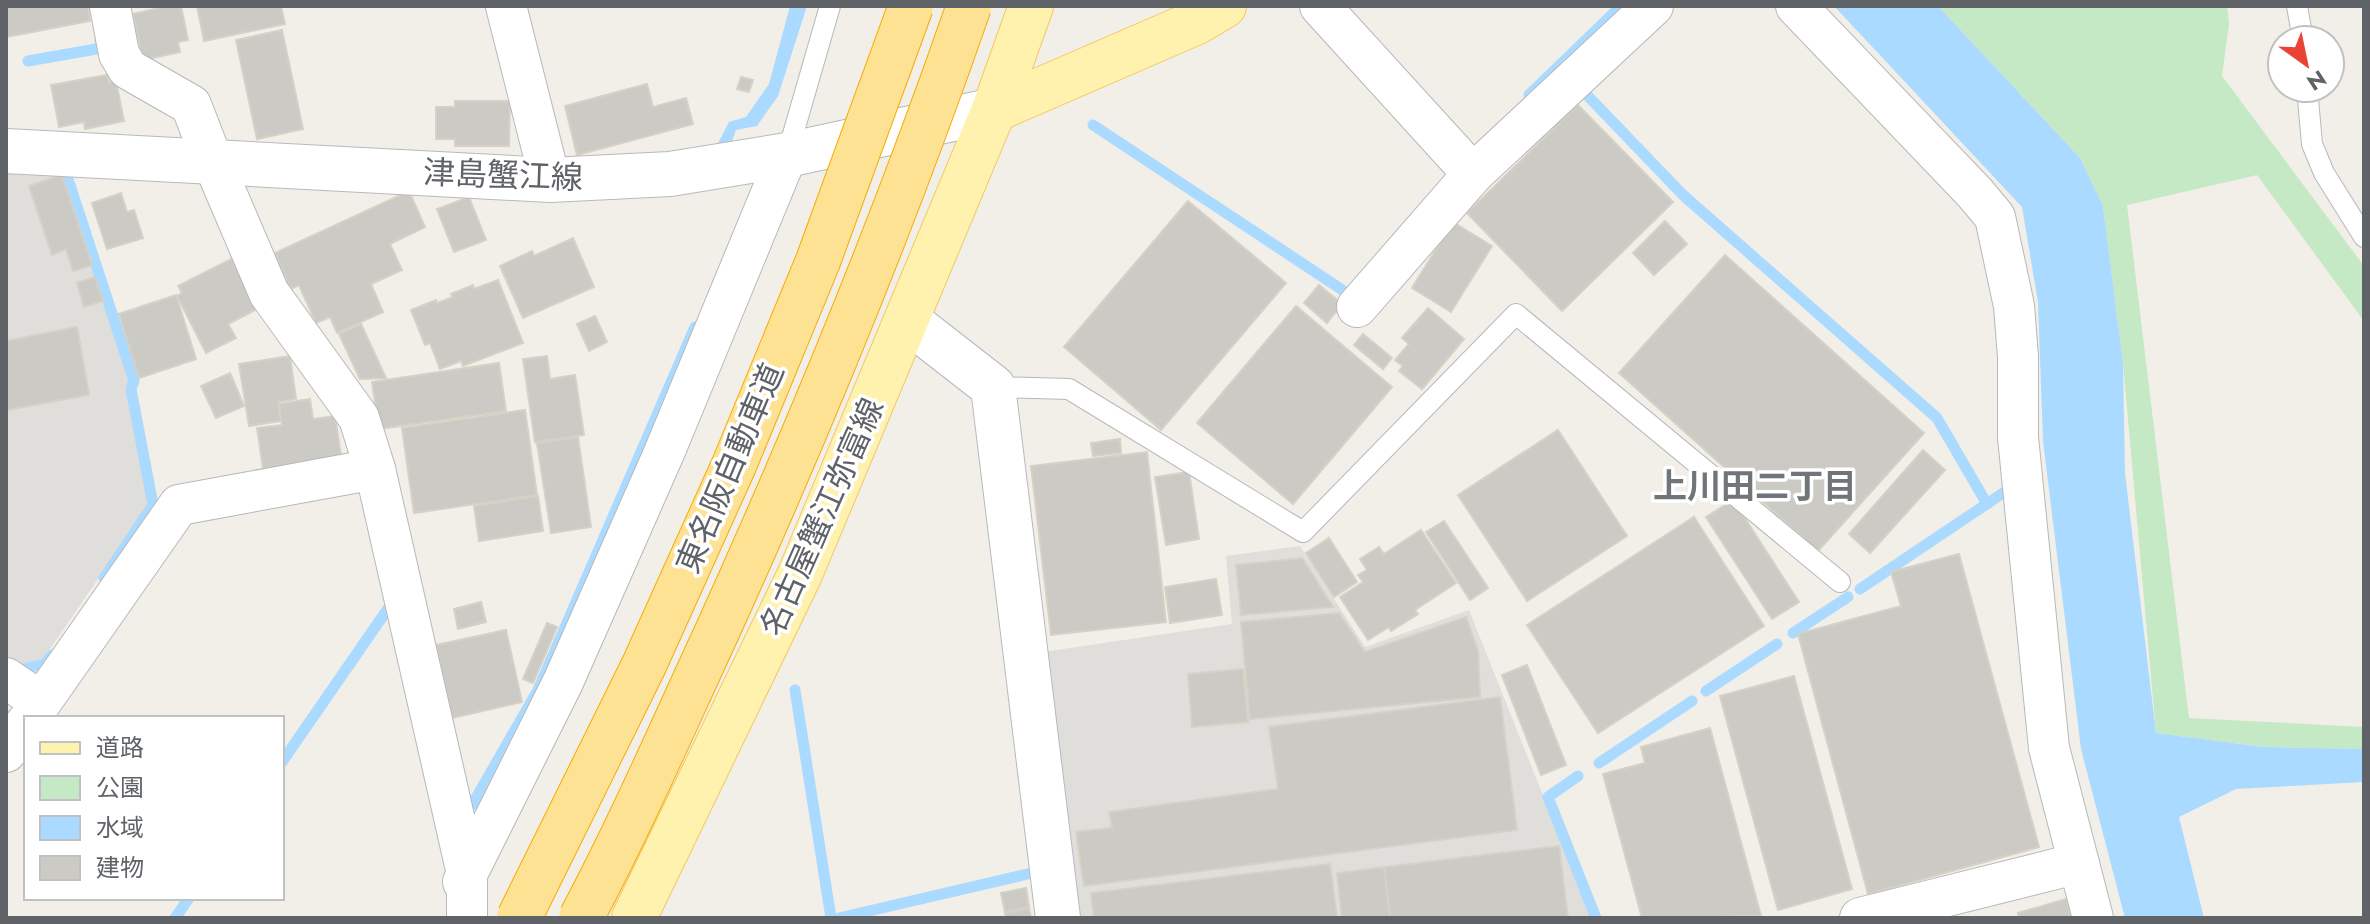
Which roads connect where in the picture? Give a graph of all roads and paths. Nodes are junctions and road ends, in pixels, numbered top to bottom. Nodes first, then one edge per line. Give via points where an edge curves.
1 (110, 6) edge
2 (506, 6) edge
3 (830, 6) edge
4 (911, 6) edge
5 (969, 6) edge
6 (1031, 6) edge
7 (1224, 6) edge
8 (1320, 6) edge
9 (1653, 6) edge
10 (1796, 6) edge
11 (2308, 104) edge
12 (994, 110) junction
13 (6, 151) edge
14 (787, 155) junction
15 (213, 162) junction
16 (1473, 174) junction
17 (550, 180) junction
18 (2364, 237) edge
19 (1357, 307) dead end
20 (907, 320) junction
21 (993, 387) junction
22 (375, 469) junction
23 (1840, 582) dead end
24 (6, 678) edge
25 (32, 714) edge
26 (24, 726) edge
27 (6, 752) edge
28 (2079, 863) junction
29 (467, 874) junction
30 (442, 918) edge
31 (467, 918) edge
32 (519, 918) edge
33 (581, 918) edge
34 (634, 918) edge
35 (1058, 918) edge
36 (1860, 918) edge
37 (2093, 918) edge

1 - 15 street via 119,54 128,69 191,105
2 - 17 street
3 - 14 lane
4 - 32 highway, 東名阪自動車道, bridge via 818,261 734,465 644,665
5 - 33 highway, 東名阪自動車道, bridge via 869,277 784,485
6 - 12 main road, 名古屋蟹江弥富線
7 - 12 main road
8 - 16 street
9 - 16 street
10 - 28 street via 1995,217 2014,306 2018,437 2049,748
11 - 18 lane via 2312,144 2324,173
12 - 14 main road, 津島蟹江線
12 - 20 main road, 名古屋蟹江弥富線
13 - 15 main road, 津島蟹江線
14 - 17 main road, 津島蟹江線 via 670,174
14 - 29 street via 563,682
15 - 17 main road, 津島蟹江線
15 - 22 street via 269,293 359,418
16 - 19 street
20 - 21 main road
20 - 34 main road, 名古屋蟹江弥富線 via 800,574
21 - 23 lane via 1069,389 1303,532 1516,314
21 - 35 main road
22 - 25 street via 179,505
22 - 29 street
24 - 25 street
26 - 27 street
28 - 36 street
28 - 37 street
29 - 30 street
29 - 31 street

